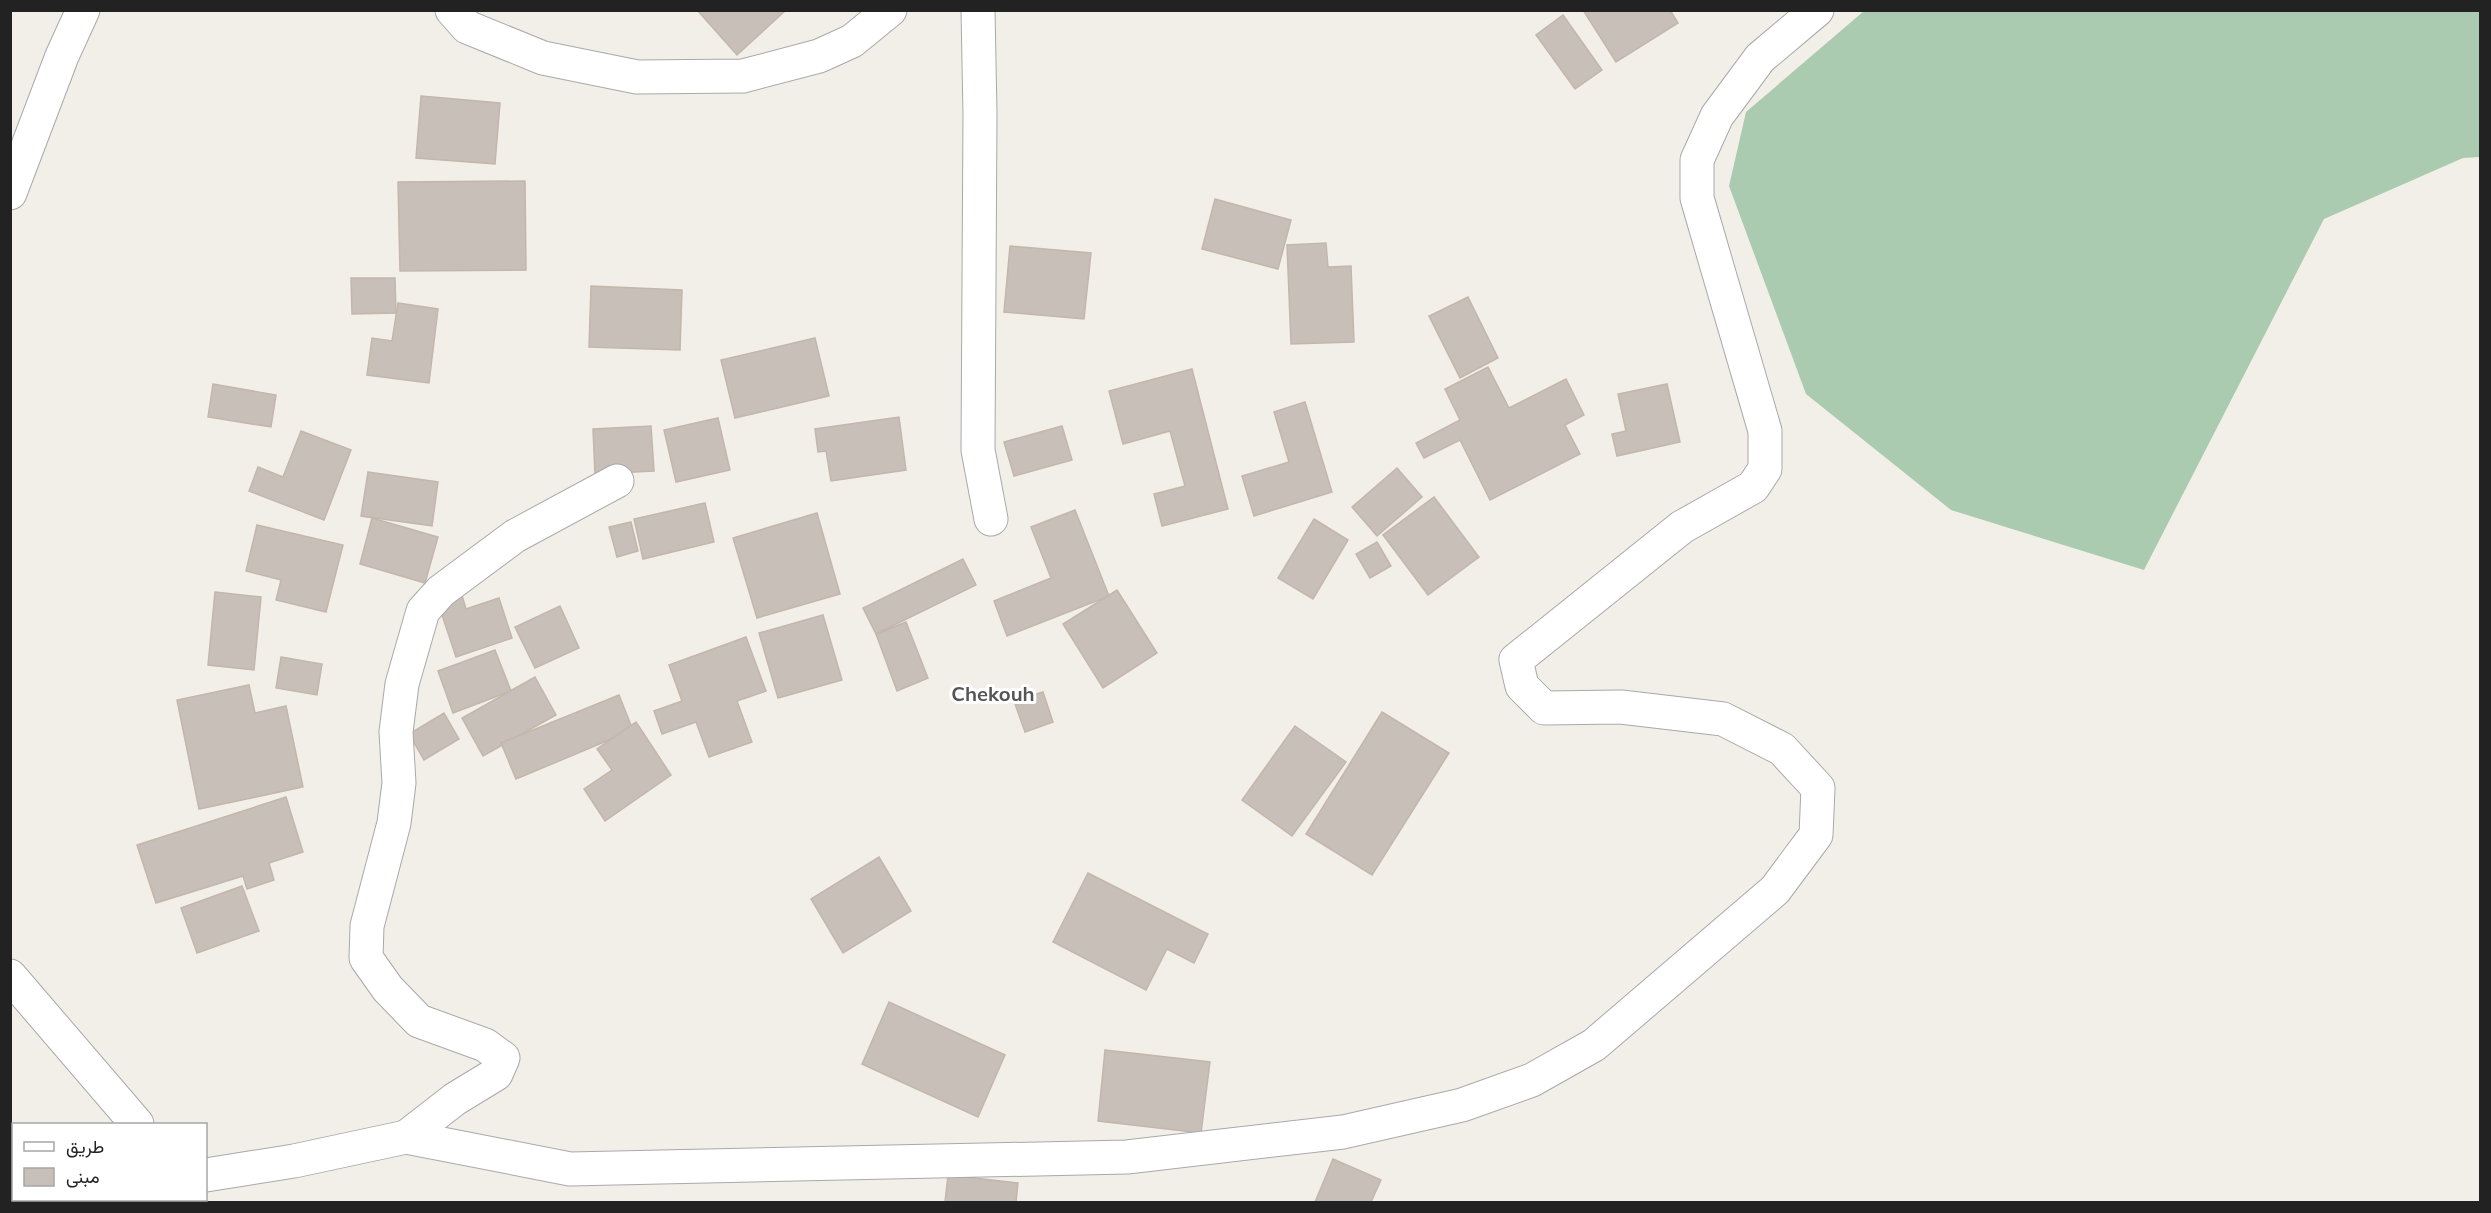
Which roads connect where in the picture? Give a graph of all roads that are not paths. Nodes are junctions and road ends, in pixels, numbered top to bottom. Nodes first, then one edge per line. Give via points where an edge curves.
1 (83, 10) edge
2 (452, 10) edge
3 (890, 10) edge
4 (978, 10) edge
5 (1817, 10) edge
6 (10, 194) edge
7 (617, 481) dead end
8 (990, 519) dead end
9 (10, 976) edge
10 (135, 1123) edge
11 (406, 1137) junction
12 (207, 1175) edge

1 - 6 street
2 - 3 street via 467,27 543,58 649,77 743,76 819,56 852,41
4 - 8 street via 978,450
5 - 11 street via 1760,58 1717,116 1697,160 1697,198 1766,431 1765,469 1753,488 1682,527 1516,660 1522,686 1544,708 1621,707 1723,719 1782,749 1818,788 1816,835 1774,890 1594,1045 1532,1080 1462,1105 1343,1132 1127,1157 570,1169
7 - 11 street via 515,536 441,591 423,611 415,633 402,684 396,732 399,783 394,823 367,926 366,958 388,990 419,1021 485,1044 502,1058 496,1074 455,1099
9 - 10 street
11 - 12 street

